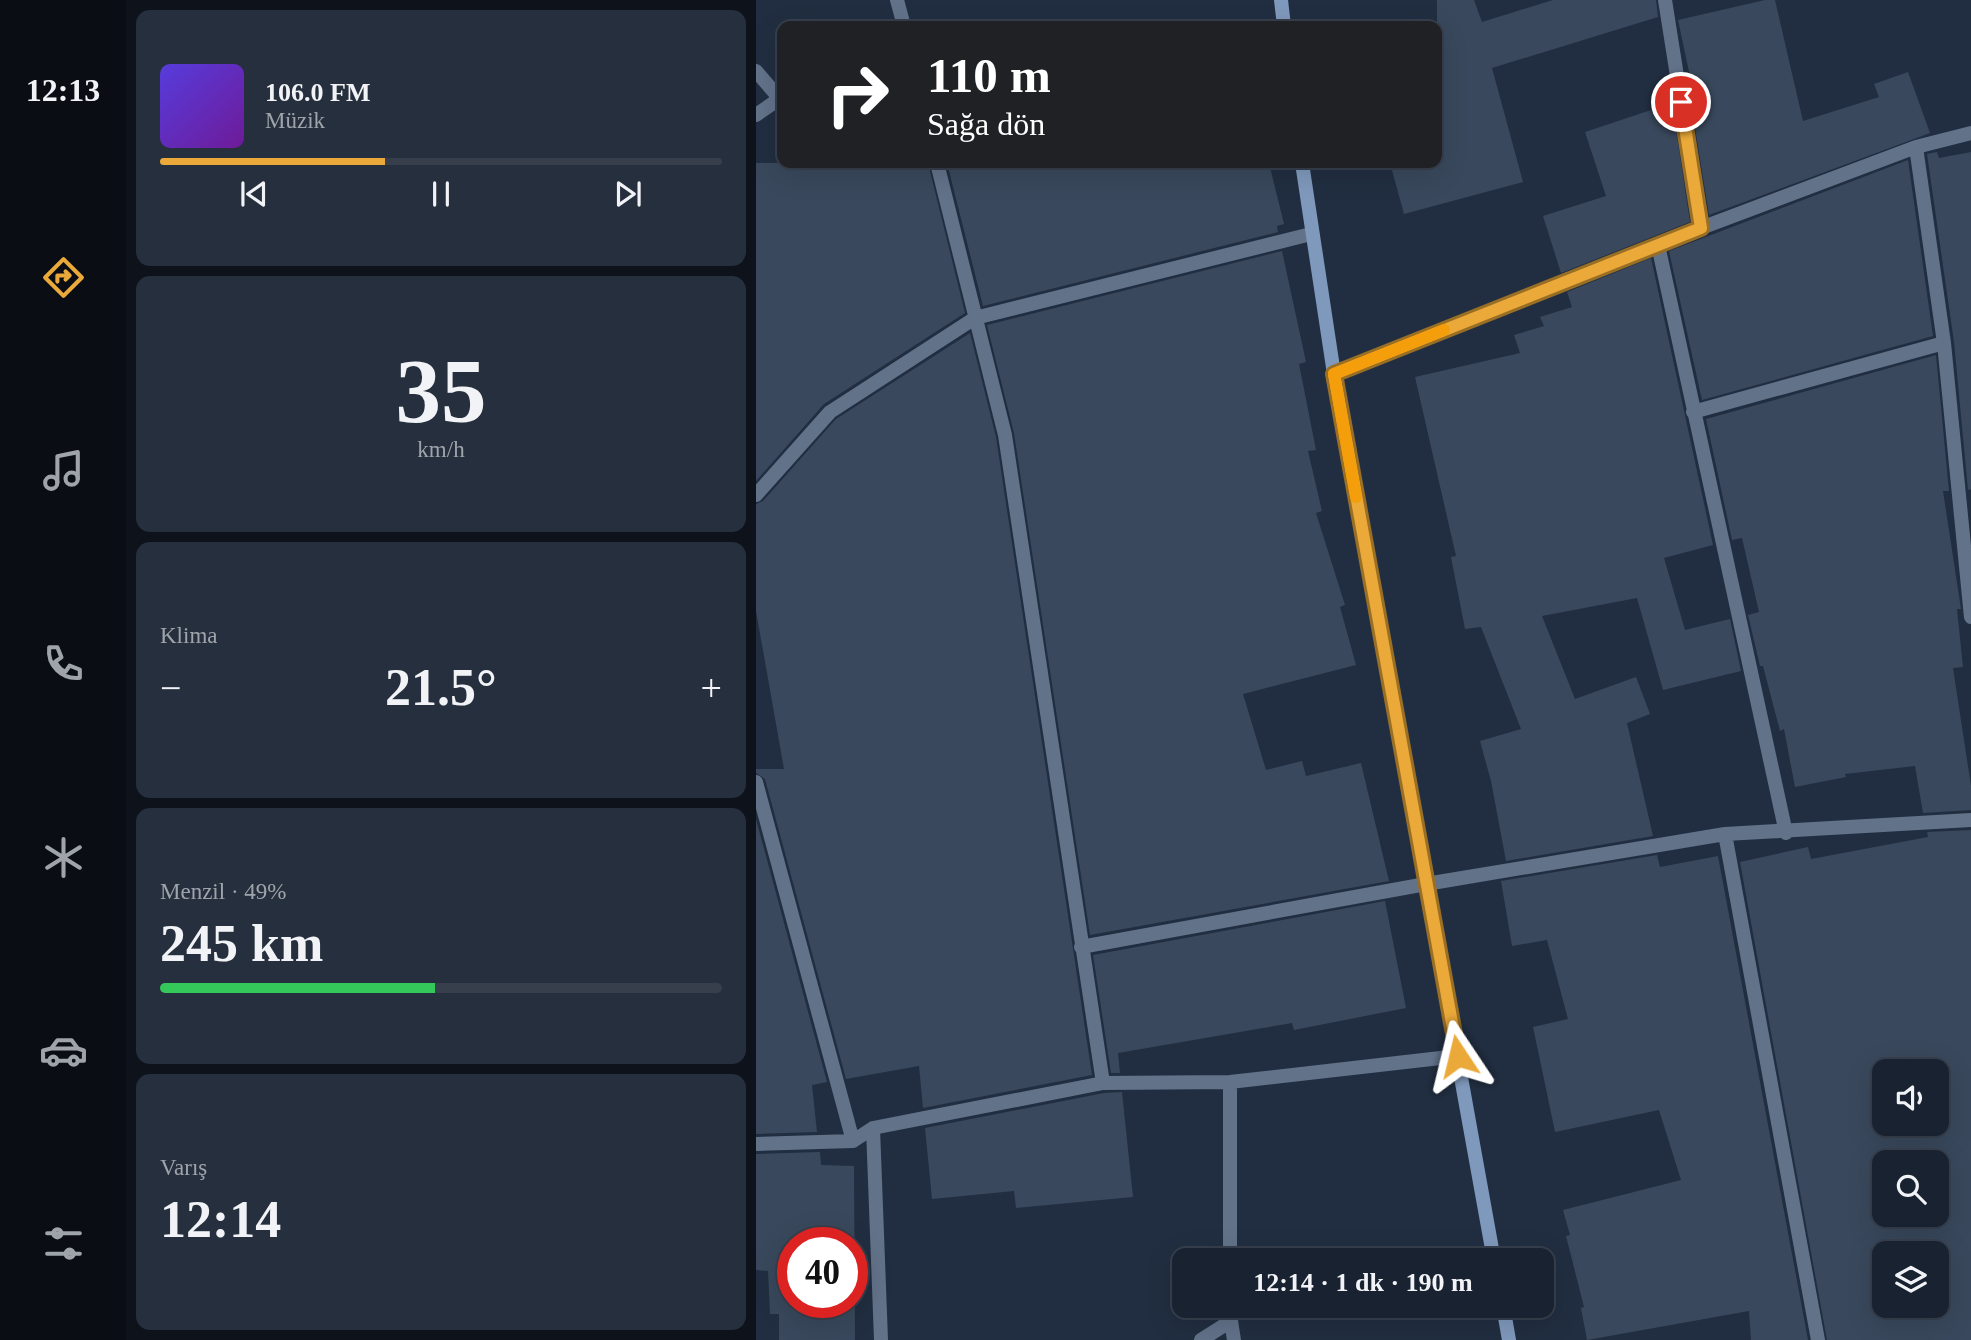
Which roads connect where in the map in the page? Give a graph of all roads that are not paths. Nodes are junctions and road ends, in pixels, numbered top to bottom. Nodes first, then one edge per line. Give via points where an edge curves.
1 (897, 0) edge
2 (1281, 0) edge
3 (1665, 0) edge
4 (899, 21) edge
5 (1283, 21) edge
6 (756, 71) edge
7 (777, 94) edge
8 (777, 101) edge
9 (756, 115) edge
10 (1971, 133) edge
11 (1916, 147) junction
12 (938, 168) edge
13 (1303, 168) edge
14 (1701, 228) junction
15 (1311, 234) junction
16 (1658, 245) junction
17 (975, 318) junction
18 (1944, 343) junction
19 (1334, 374) junction
20 (1693, 412) junction
21 (756, 495) edge
22 (1971, 617) edge
23 (756, 782) edge
24 (1971, 820) edge
25 (1786, 833) junction
26 (1725, 834) junction
27 (1426, 884) junction
28 (1081, 947) junction
29 (1458, 1056) junction
30 (1230, 1082) junction
31 (1103, 1083) junction
32 (873, 1128) junction
33 (853, 1141) junction
34 (756, 1144) edge
35 (1230, 1248) edge
36 (1492, 1248) edge
37 (1505, 1318) edge
38 (1231, 1321) joint
39 (881, 1340) edge
40 (1200, 1340) edge
41 (1234, 1340) edge
42 (1509, 1340) edge
43 (1818, 1340) edge

1 - 4 street
2 - 5 street
3 - 14 street
6 - 7 street
8 - 9 street
10 - 11 street
11 - 14 street
11 - 18 street
12 - 17 street
13 - 15 street
14 - 16 street
15 - 17 street
15 - 19 street
16 - 19 street
16 - 20 street
17 - 21 street via 830,412
17 - 28 street via 1005,435
18 - 20 street
18 - 22 street
19 - 27 street
20 - 25 street
23 - 33 street
24 - 25 street
25 - 26 street
26 - 27 street
26 - 43 street
27 - 28 street
27 - 29 street
28 - 31 street
29 - 30 street
29 - 36 street
30 - 31 street
30 - 35 street
31 - 32 street
32 - 33 street
32 - 39 street
33 - 34 street
37 - 42 street
38 - 40 street
38 - 41 street

